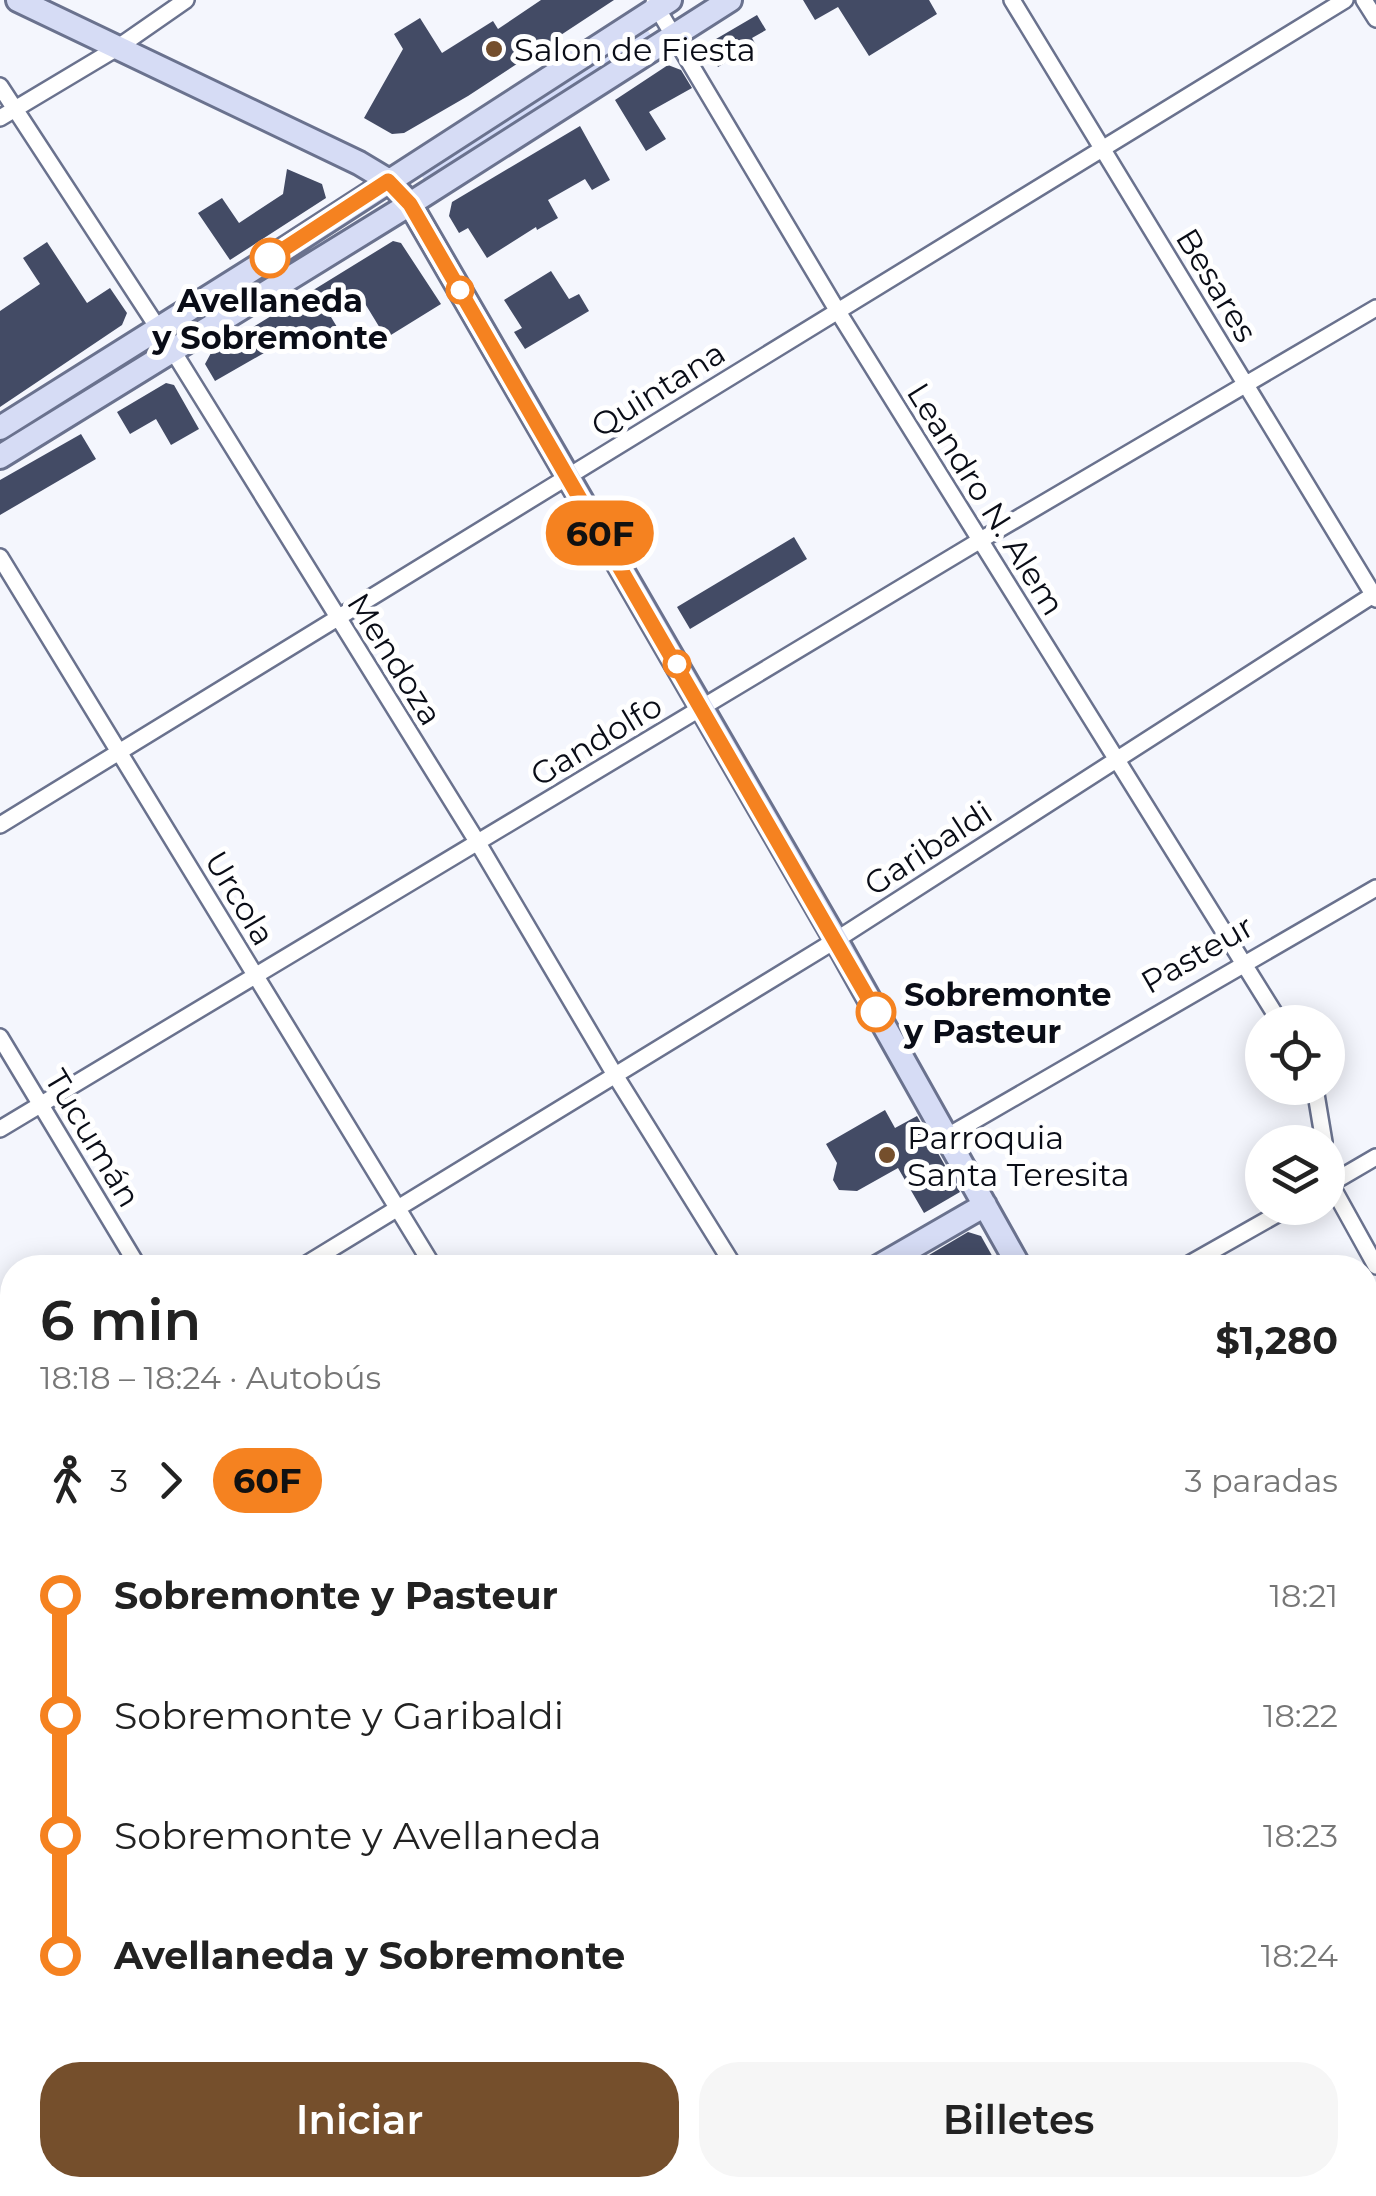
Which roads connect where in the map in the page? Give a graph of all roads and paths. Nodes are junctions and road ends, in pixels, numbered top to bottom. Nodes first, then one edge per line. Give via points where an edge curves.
1 (18, 0) edge
2 (186, 0) edge
3 (730, 0) edge
4 (1012, 0) edge
5 (1345, 0) edge
6 (1364, 0) edge
7 (660, 3) edge
8 (1376, 19) edge
9 (674, 35) junction
10 (116, 48) junction
11 (0, 86) edge
12 (7, 114) edge
13 (1102, 150) junction
14 (388, 181) junction
15 (410, 204) junction
16 (1376, 308) edge
17 (837, 310) junction
18 (158, 328) junction
19 (173, 350) junction
20 (1245, 384) junction
21 (0, 428) edge
22 (0, 456) edge
23 (568, 478) junction
24 (978, 541) junction
25 (0, 557) edge
26 (1375, 595) edge
27 (337, 620) junction
28 (702, 708) junction
29 (120, 752) junction
30 (1116, 760) junction
31 (0, 825) edge
32 (478, 843) junction
33 (1376, 888) edge
34 (836, 940) junction
35 (1244, 965) junction
36 (256, 976) junction
37 (1269, 1005) edge
38 (0, 1036) edge
39 (615, 1075) junction
40 (41, 1104) junction
41 (0, 1129) edge
42 (946, 1137) junction
43 (1376, 1157) edge
44 (1345, 1175) edge
45 (985, 1205) junction
46 (398, 1208) junction
47 (1345, 1212) edge
48 (1258, 1225) edge
49 (131, 1255) edge
50 (321, 1255) edge
51 (426, 1255) edge
52 (727, 1255) edge
53 (898, 1255) edge
54 (1013, 1255) edge
55 (1205, 1255) edge
56 (1370, 1255) edge

1 - 10 main road
2 - 10 street
3 - 9 main road
4 - 13 street, Besares
5 - 13 street, Quintana
6 - 8 street
7 - 9 street, Leandro N. Alem
7 - 14 main road
9 - 15 main road
9 - 17 street, Leandro N. Alem
10 - 12 street
10 - 14 main road
11 - 12 street, Mendoza
12 - 18 street, Mendoza
13 - 17 street, Quintana
13 - 20 street, Besares
14 - 15 main road
14 - 18 main road
15 - 19 main road
15 - 23 main road
16 - 20 street, Gandolfo
17 - 23 street, Quintana
17 - 24 street, Leandro N. Alem
18 - 19 street, Mendoza
18 - 21 main road
19 - 22 main road
19 - 27 street, Mendoza
20 - 24 street, Gandolfo
20 - 26 street, Besares
23 - 27 street, Quintana
23 - 28 main road
24 - 28 street, Gandolfo
24 - 30 street, Leandro N. Alem
25 - 29 street, Urcola
26 - 30 street, Garibaldi
27 - 29 street, Quintana
27 - 32 street, Mendoza
28 - 32 street, Gandolfo
28 - 34 main road
29 - 31 street, Quintana
29 - 36 street, Urcola
30 - 34 street, Garibaldi
30 - 35 street, Leandro N. Alem
32 - 36 street, Gandolfo
32 - 39 street, Mendoza
33 - 35 street, Pasteur
34 - 39 street, Garibaldi
34 - 42 main road
35 - 37 street, Leandro N. Alem
35 - 42 street, Pasteur
36 - 40 street, Gandolfo
36 - 46 street, Urcola
38 - 40 street, Tucumán
39 - 46 street, Garibaldi
39 - 52 street, Mendoza
40 - 41 street, Gandolfo
40 - 49 street, Tucumán
42 - 45 main road
43 - 44 street
45 - 53 main road
45 - 54 main road
46 - 50 street, Garibaldi
46 - 51 street, Urcola
47 - 56 street
48 - 55 street

